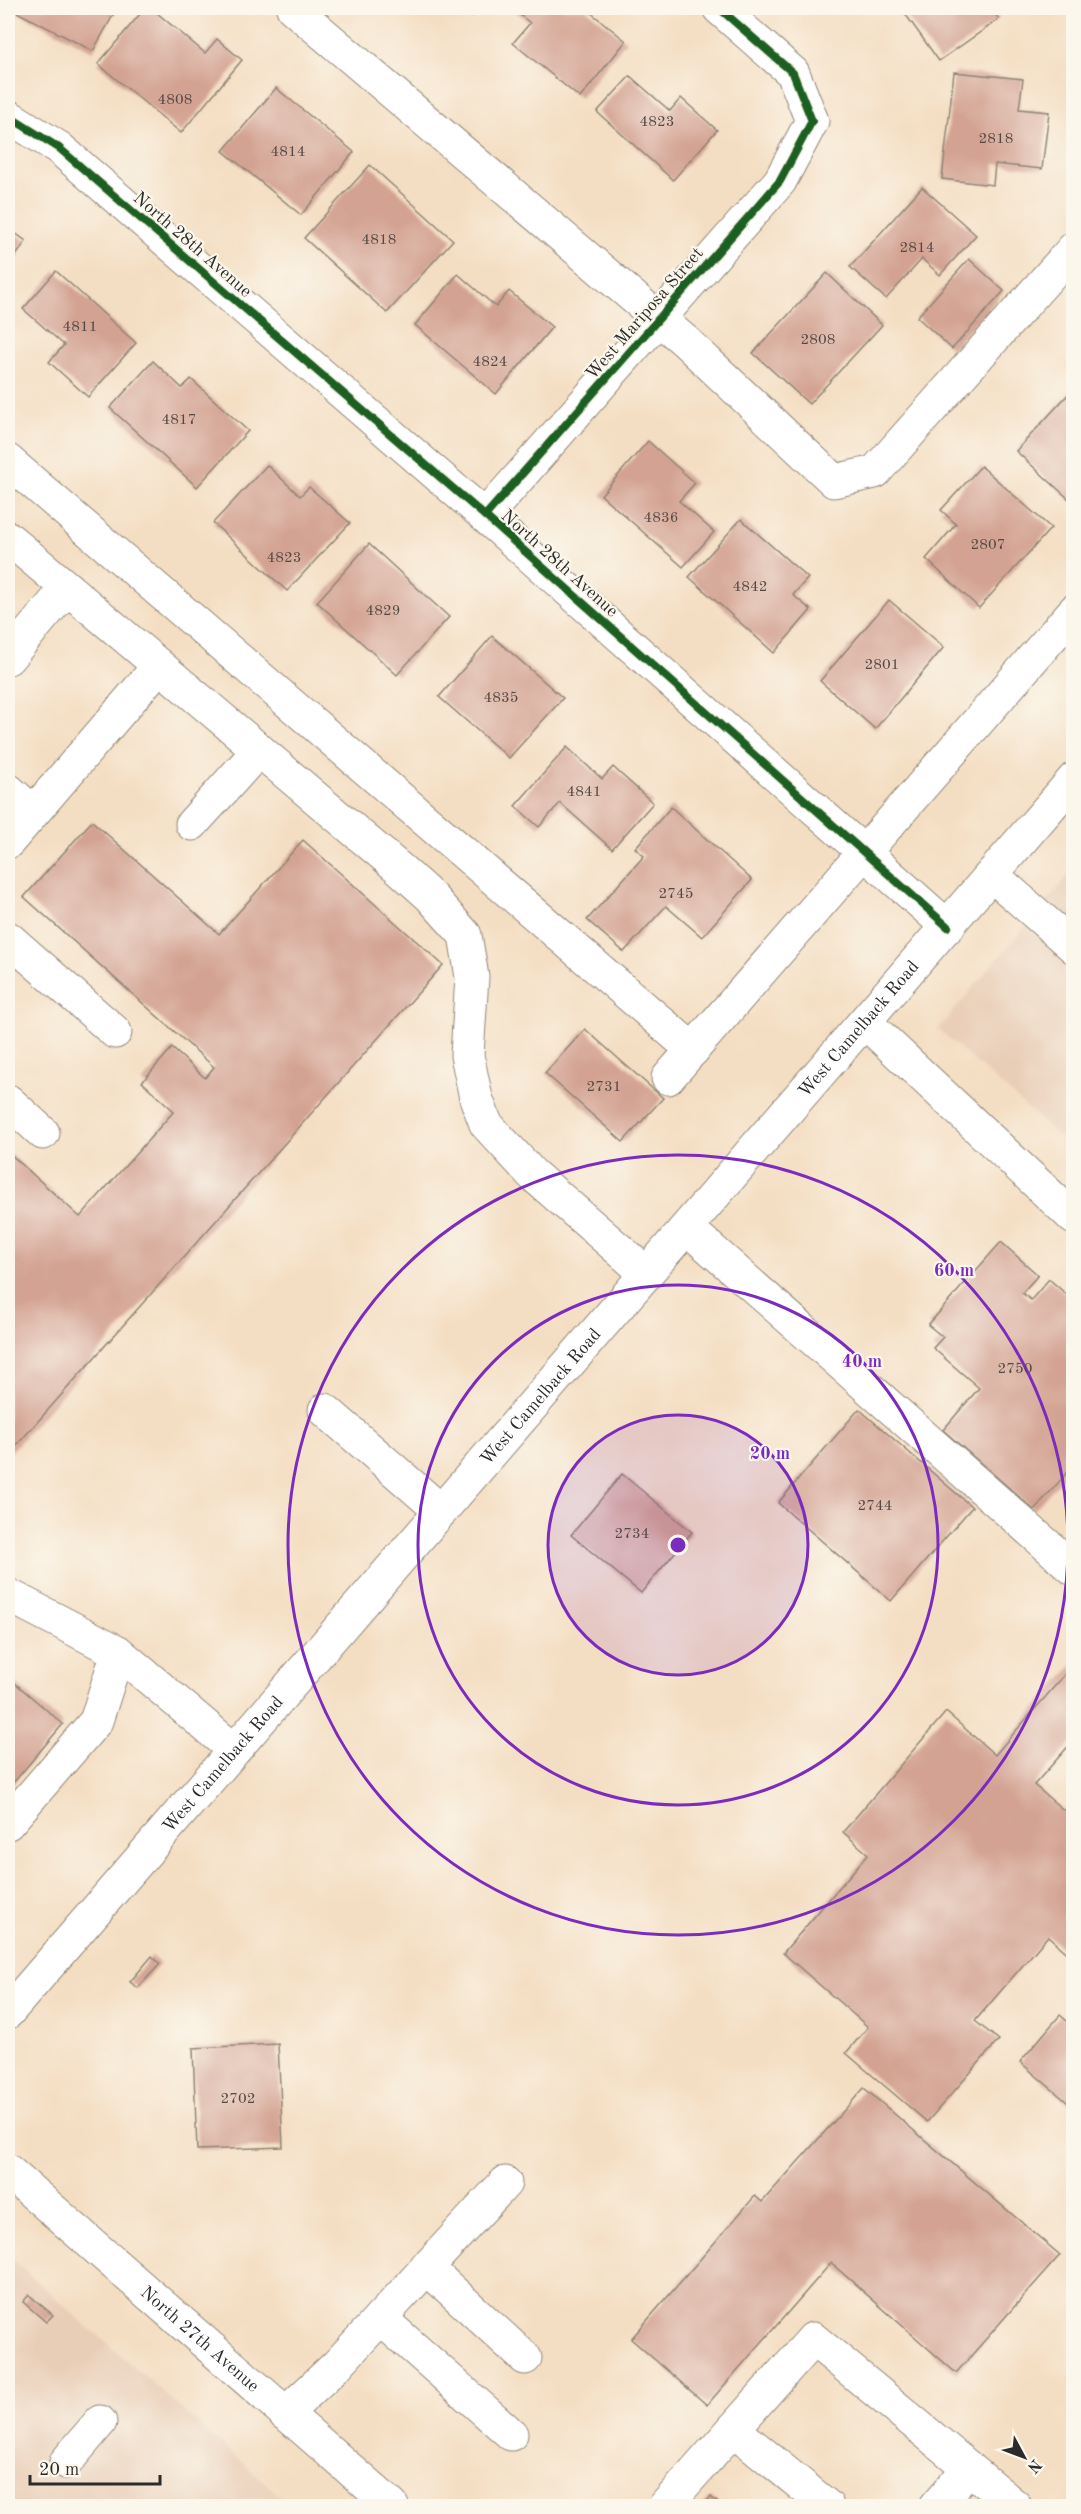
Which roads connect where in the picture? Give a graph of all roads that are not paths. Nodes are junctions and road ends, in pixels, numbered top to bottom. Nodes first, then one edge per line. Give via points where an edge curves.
1 (293, 8) edge
2 (719, 8) edge
3 (8, 116) edge
4 (1074, 248) edge
5 (659, 319) junction
6 (8, 461) edge
7 (485, 516) junction
8 (8, 538) edge
9 (67, 588) junction
10 (1074, 611) edge
11 (8, 656) edge
12 (159, 666) junction
13 (259, 750) junction
14 (1074, 779) edge
15 (8, 790) edge
16 (33, 812) junction
17 (192, 824) dead end
18 (8, 842) edge
19 (864, 853) junction
20 (992, 875) junction
21 (948, 927) junction
22 (8, 938) edge
23 (1074, 947) edge
24 (865, 1022) junction
25 (115, 1032) dead end
26 (693, 1050) junction
27 (668, 1078) dead end
28 (8, 1101) edge
29 (43, 1133) dead end
30 (1074, 1218) edge
31 (687, 1228) junction
32 (647, 1274) junction
33 (325, 1410) dead end
34 (441, 1511) junction
35 (1074, 1569) edge
36 (8, 1594) edge
37 (118, 1652) junction
38 (234, 1750) junction
39 (8, 1823) edge
40 (8, 2012) edge
41 (8, 2171) edge
42 (506, 2183) dead end
43 (426, 2267) junction
44 (380, 2318) junction
45 (525, 2358) dead end
46 (285, 2414) junction
47 (100, 2422) dead end
48 (733, 2429) junction
49 (511, 2434) dead end
50 (66, 2462) dead end
51 (969, 2468) junction
52 (392, 2506) edge
53 (665, 2506) edge
54 (827, 2506) edge
55 (936, 2506) edge
56 (1015, 2506) edge

1 - 5 street
2 - 5 street, West Mariposa Street via 793,73 812,121 780,181
3 - 7 street, North 28th Avenue via 59,148
4 - 5 street via 875,472 834,481
5 - 7 street, West Mariposa Street
6 - 26 street
7 - 19 street, North 28th Avenue
8 - 9 street
9 - 11 street
9 - 12 street
10 - 19 street
12 - 13 street
12 - 16 street
13 - 17 street
13 - 32 street via 411,879 465,935 472,977 466,1055 486,1124 532,1174
14 - 20 street, West Camelback Road
15 - 16 street
16 - 18 street
19 - 21 street, North 28th Avenue
19 - 26 street
20 - 21 street, West Camelback Road
20 - 23 street
21 - 24 street, West Camelback Road
22 - 25 street
24 - 30 street
24 - 31 street, West Camelback Road
26 - 27 street
28 - 29 street
31 - 32 street, West Camelback Road
31 - 35 street
32 - 34 street, West Camelback Road
33 - 34 street
34 - 38 street, West Camelback Road
36 - 37 street
37 - 38 street
37 - 39 street via 96,1722
38 - 40 street, West Camelback Road
41 - 46 street, North 27th Avenue
42 - 43 street
43 - 44 street
43 - 45 street
44 - 46 street
44 - 49 street
46 - 52 street, North 27th Avenue
47 - 50 street
48 - 51 street via 813,2339
48 - 53 street
48 - 54 street
51 - 55 street
51 - 56 street

